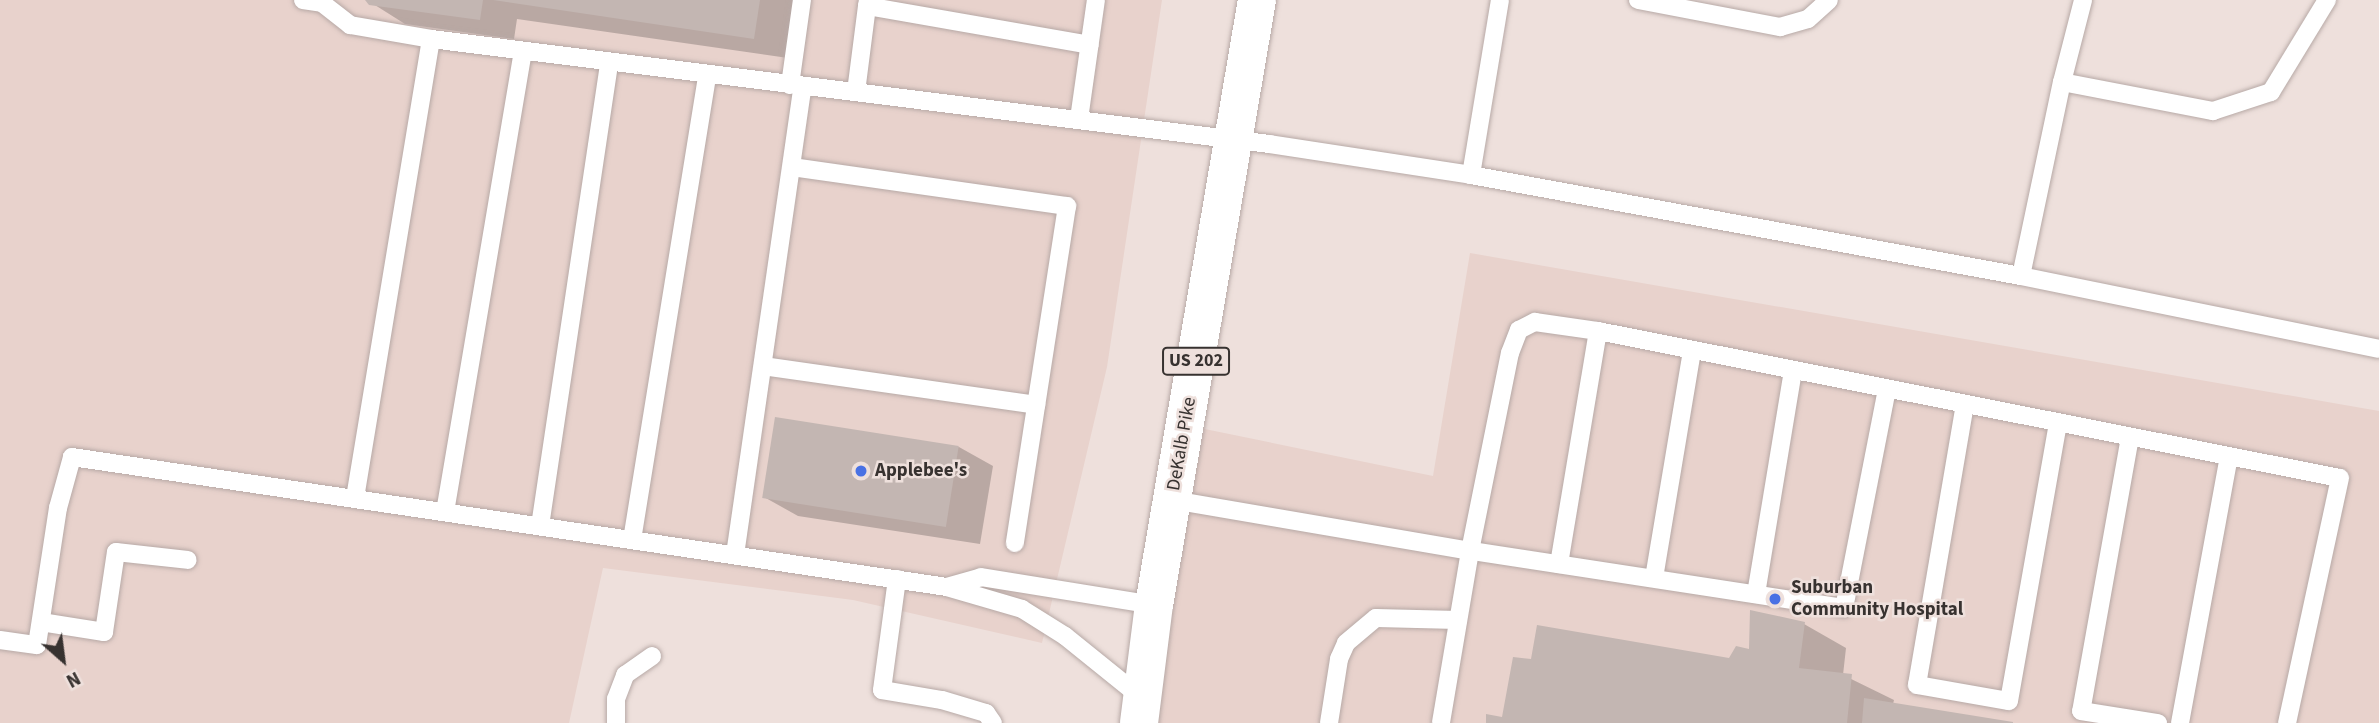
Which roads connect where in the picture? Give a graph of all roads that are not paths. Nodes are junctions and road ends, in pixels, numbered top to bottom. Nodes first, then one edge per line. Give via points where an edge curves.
1 (303, 0) edge
2 (802, 0) edge
3 (1096, 0) edge
4 (1257, 0) edge
5 (1500, 0) edge
6 (1638, 0) edge
7 (1829, 0) edge
8 (2083, 0) edge
9 (2327, 0) edge
10 (868, 3) edge
11 (431, 39) junction
12 (1090, 45) junction
13 (523, 52) junction
14 (609, 63) junction
15 (706, 76) junction
16 (2062, 82) junction
17 (797, 85) junction
18 (856, 92) junction
19 (1079, 119) junction
20 (1233, 142) junction
21 (792, 166) junction
22 (1471, 175) junction
23 (2021, 276) junction
24 (1598, 331) junction
25 (2379, 349) edge
26 (1692, 350) junction
27 (763, 366) junction
28 (1793, 370) junction
29 (1887, 389) junction
30 (1965, 404) junction
31 (1036, 405) junction
32 (2058, 422) junction
33 (2130, 437) junction
34 (2229, 456) junction
35 (355, 498) junction
36 (1172, 500) junction
37 (445, 512) junction
38 (541, 526) junction
39 (632, 540) junction
40 (1015, 543) dead end
41 (1470, 551) junction
42 (735, 555) junction
43 (188, 560) dead end
44 (1559, 564) junction
45 (1654, 578) junction
46 (897, 579) junction
47 (947, 587) junction
48 (1756, 594) junction
49 (1154, 605) junction
50 (1458, 620) junction
51 (41, 622) junction
52 (0, 640) edge
53 (652, 656) dead end
54 (1141, 711) edge
55 (615, 723) edge
56 (993, 723) edge
57 (1329, 723) edge
58 (1440, 723) edge
59 (2158, 723) edge
60 (2180, 723) edge
61 (2287, 723) edge

1 - 11 lane via 322,3 350,25
2 - 17 lane
3 - 12 lane
4 - 20 highway, DeKalb Pike / US 202
5 - 22 lane
6 - 7 lane via 1780,27 1808,19
8 - 16 lane
9 - 16 lane via 2271,92 2213,111
10 - 12 lane
10 - 18 lane
11 - 13 lane
11 - 35 lane
12 - 19 lane
13 - 14 lane
13 - 37 lane
14 - 15 lane
14 - 38 lane
15 - 17 lane
15 - 39 lane
16 - 23 lane
17 - 18 lane
17 - 21 lane
18 - 19 lane
19 - 20 lane
20 - 22 lane
20 - 36 highway, DeKalb Pike / US 202
21 - 27 lane
21 - 31 lane via 1068,206
22 - 23 lane
23 - 25 lane
24 - 26 lane
24 - 41 lane via 1535,322 1519,330 1510,353
24 - 44 lane
26 - 28 lane
26 - 45 lane
27 - 31 lane
27 - 42 lane
28 - 29 lane
28 - 48 lane
29 - 30 lane
29 - 48 lane via 1844,608
30 - 32 lane
30 - 32 lane via 1917,685 2009,701
31 - 40 lane
32 - 33 lane
33 - 34 lane
33 - 59 lane via 2081,711
34 - 60 lane
34 - 61 lane via 2340,478
35 - 37 lane
35 - 51 lane via 72,457 58,508
36 - 41 lane
36 - 49 highway, DeKalb Pike / US 202
37 - 38 lane
38 - 39 lane
39 - 42 lane
41 - 44 lane
41 - 50 lane
42 - 46 lane
43 - 51 lane via 116,552 104,632
44 - 45 lane
45 - 48 lane
46 - 47 lane
46 - 56 lane via 882,690 986,713
47 - 49 lane via 981,578
47 - 54 lane via 1022,609 1065,636
49 - 54 highway, DeKalb Pike / US 202
50 - 57 lane via 1376,618 1346,643 1339,659
50 - 58 lane
51 - 52 lane via 37,645
53 - 55 lane via 625,675 616,699

